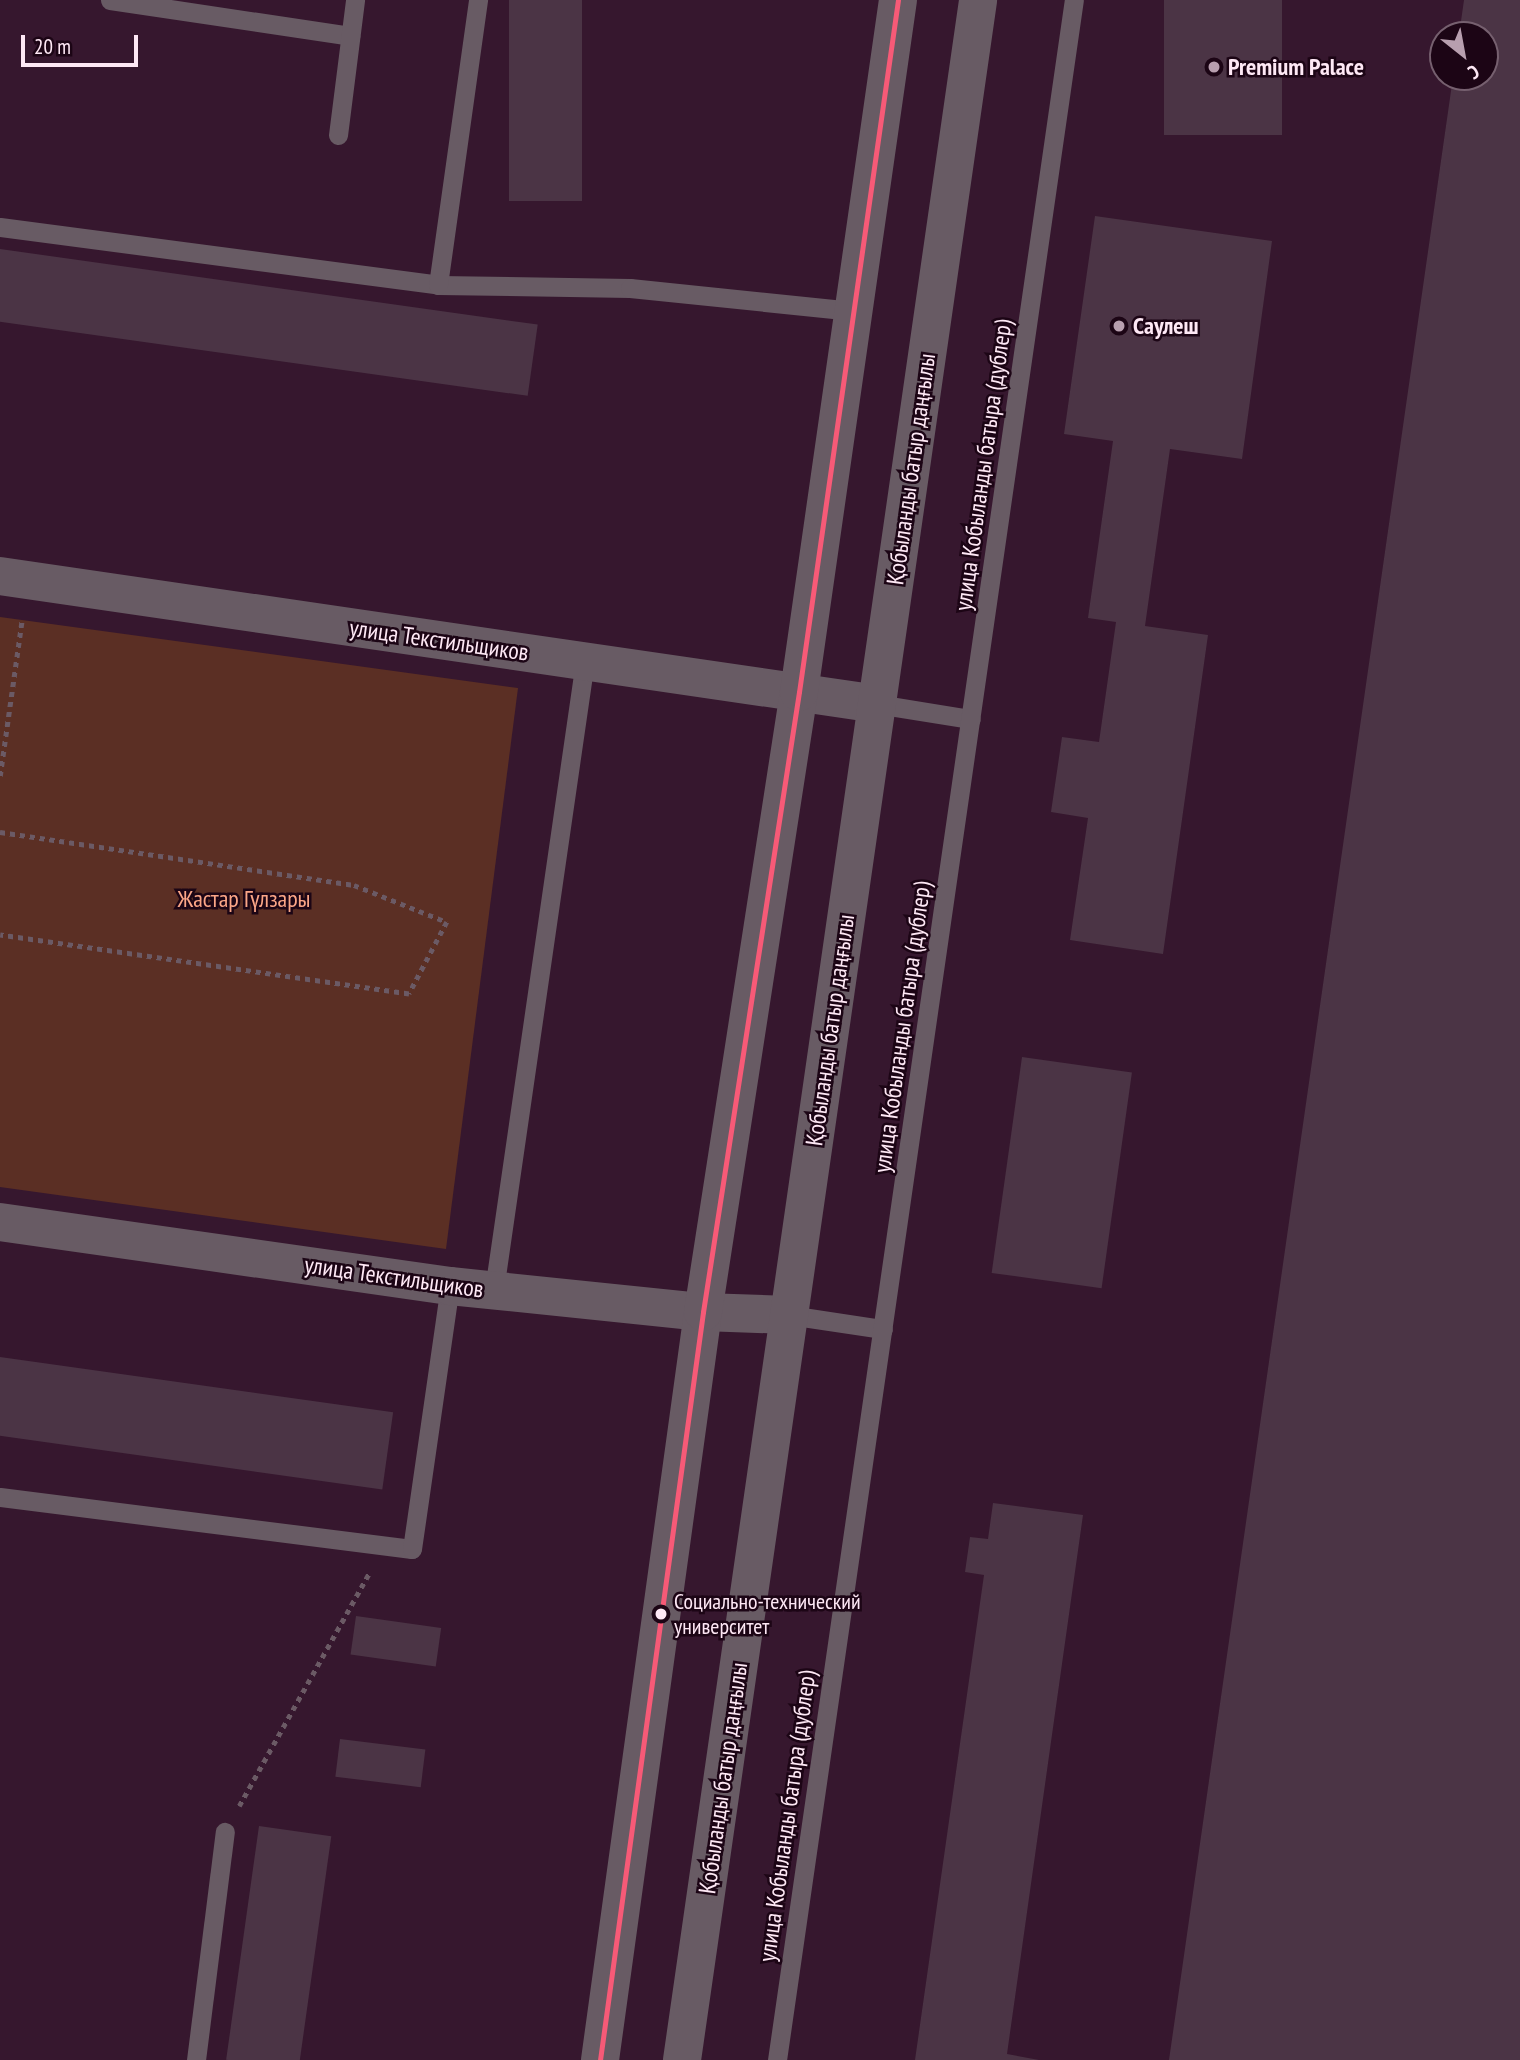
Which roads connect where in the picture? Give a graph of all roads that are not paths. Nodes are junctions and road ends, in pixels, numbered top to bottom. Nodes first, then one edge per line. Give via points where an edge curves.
1 (110, 0) edge
2 (355, 0) edge
3 (478, 0) edge
4 (898, 0) edge
5 (978, 0) edge
6 (1074, 0) edge
7 (350, 36) junction
8 (338, 135) dead end
9 (0, 227) edge
10 (438, 285) junction
11 (853, 311) junction
12 (0, 576) edge
13 (585, 661) junction
14 (799, 692) junction
15 (877, 704) junction
16 (971, 719) junction
17 (0, 1222) edge
18 (450, 1286) junction
19 (494, 1290) junction
20 (704, 1312) junction
21 (789, 1315) junction
22 (883, 1329) junction
23 (0, 1497) edge
24 (225, 1832) road end
25 (195, 2060) edge
26 (600, 2060) edge
27 (682, 2060) edge
28 (777, 2060) edge

1 - 7 lane
2 - 7 lane
3 - 10 lane
4 - 11 street
5 - 15 street, Қобыланды батыр даңғылы
6 - 16 lane, улица Кобыланды батыра (дублер)
7 - 8 lane
9 - 10 lane
10 - 11 lane via 630,288
11 - 14 street
12 - 13 street, улица Текстильщиков
13 - 14 street, улица Текстильщиков
13 - 19 lane
14 - 15 street, улица Текстильщиков
14 - 20 street
15 - 16 lane
15 - 21 street, Қобыланды батыр даңғылы
16 - 22 lane, улица Кобыланды батыра (дублер)
17 - 18 street, улица Текстильщиков
18 - 19 street, улица Текстильщиков
18 - 23 lane via 412,1549
19 - 20 street, улица Текстильщиков
20 - 21 street, улица Текстильщиков
20 - 26 street
21 - 22 lane
21 - 27 street, Қобыланды батыр даңғылы
22 - 28 lane, улица Кобыланды батыра (дублер)
24 - 25 lane

